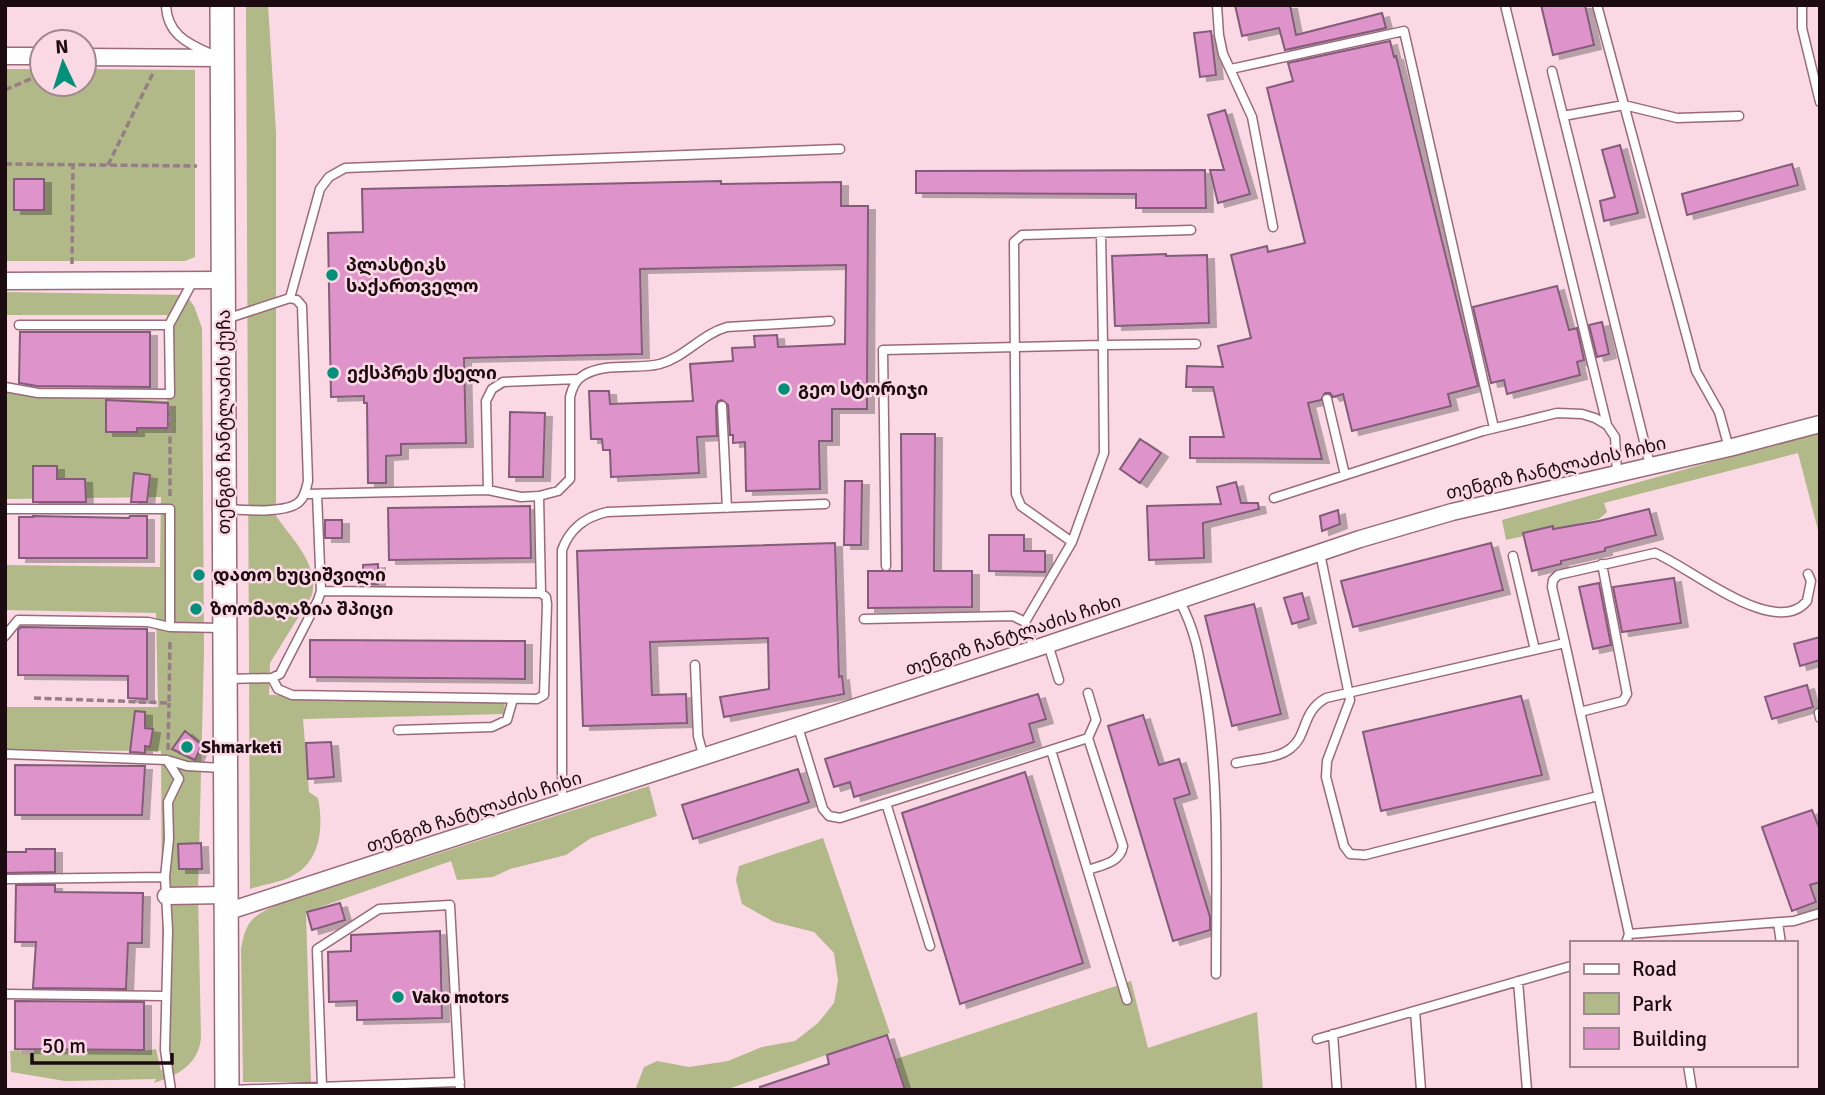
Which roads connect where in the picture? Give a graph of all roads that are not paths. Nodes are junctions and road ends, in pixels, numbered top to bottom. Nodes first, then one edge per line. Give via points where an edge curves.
1 (166, 5) edge
2 (222, 5) edge
3 (1217, 5) edge
4 (1505, 5) edge
5 (1597, 5) edge
6 (1802, 5) edge
7 (5, 56) edge
8 (28, 56) edge
9 (98, 57) edge
10 (222, 58) junction
11 (1231, 69) junction
12 (1552, 71) dead end
13 (1820, 102) edge
14 (1624, 105) junction
15 (1563, 116) junction
16 (1739, 116) dead end
17 (840, 149) dead end
18 (1273, 227) dead end
19 (1192, 230) dead end
20 (1101, 233) junction
21 (223, 280) junction
22 (5, 281) edge
23 (194, 281) junction
24 (290, 298) junction
25 (223, 319) junction
26 (830, 321) dead end
27 (19, 325) dead end
28 (169, 325) junction
29 (1196, 344) dead end
30 (1103, 345) junction
31 (1014, 347) junction
32 (578, 379) junction
33 (5, 387) edge
34 (1327, 399) dead end
35 (722, 407) dead end
36 (1820, 424) edge
37 (1606, 425) junction
38 (1494, 428) junction
39 (1730, 448) junction
40 (1650, 466) junction
41 (1617, 473) junction
42 (1345, 475) junction
43 (488, 490) junction
44 (305, 494) junction
45 (317, 494) junction
46 (539, 496) junction
47 (1274, 498) dead end
48 (825, 504) dead end
49 (727, 508) junction
50 (5, 509) edge
51 (224, 509) junction
52 (1072, 542) junction
53 (1320, 553) junction
54 (1514, 556) dead end
55 (1602, 564) junction
56 (886, 566) dead end
57 (1808, 574) dead end
58 (321, 592) junction
59 (541, 593) junction
60 (1179, 600) junction
61 (864, 619) dead end
62 (1025, 622) junction
63 (170, 627) junction
64 (225, 629) junction
65 (5, 636) edge
66 (1565, 643) junction
67 (1041, 647) junction
68 (1535, 650) junction
69 (695, 665) dead end
70 (272, 678) junction
71 (225, 679) junction
72 (1059, 680) dead end
73 (1088, 693) dead end
74 (1350, 694) junction
75 (513, 699) junction
76 (1580, 712) junction
77 (798, 727) junction
78 (398, 730) dead end
79 (1088, 738) junction
80 (1051, 750) junction
81 (5, 754) edge
82 (704, 758) junction
83 (167, 760) junction
84 (1236, 763) dead end
85 (225, 769) junction
86 (1598, 796) junction
87 (886, 803) junction
88 (562, 804) junction
89 (1088, 870) junction
90 (165, 877) junction
91 (8, 879) dead end
92 (166, 896) junction
93 (226, 904) junction
94 (1820, 913) edge
95 (1778, 923) junction
96 (1628, 938) edge
97 (1781, 941) edge
98 (930, 946) dead end
99 (1570, 966) edge
100 (1216, 974) dead end
101 (1518, 981) junction
102 (5, 993) edge
103 (165, 996) junction
104 (1128, 1000) dead end
105 (1415, 1010) junction
106 (1333, 1034) junction
107 (1317, 1039) dead end
108 (1688, 1067) edge
109 (460, 1086) edge
110 (322, 1087) junction
111 (296, 1089) edge
112 (171, 1090) edge
113 (229, 1090) edge
114 (1337, 1090) edge
115 (1421, 1090) edge
116 (1527, 1090) edge
117 (1692, 1090) edge

1 - 10 lane via 167,20 179,38
2 - 10 street, თენგიზ ჩანტლაძის ქუჩა
3 - 11 lane via 1223,54
4 - 37 lane
5 - 14 lane
6 - 13 lane via 1802,28
7 - 8 street
9 - 10 street
10 - 21 street, თენგიზ ჩანტლაძის ქუჩა
11 - 18 lane via 1252,117
11 - 38 lane via 1404,32
12 - 15 lane
14 - 15 lane
14 - 16 lane via 1677,118
14 - 39 lane via 1696,371 1719,412
15 - 40 lane
17 - 24 lane via 345,168 320,189
19 - 20 lane
20 - 30 lane
20 - 31 lane via 1022,235 1014,242
21 - 23 street
21 - 25 street, თენგიზ ჩანტლაძის ქუჩა
22 - 23 street
23 - 28 lane
24 - 25 lane
24 - 44 lane via 302,306
25 - 51 street, თენგიზ ჩანტლაძის ქუჩა
26 - 32 lane via 727,327 714,330 662,363 596,369
27 - 28 lane
28 - 33 lane via 170,394 38,393
29 - 30 lane
30 - 31 lane
30 - 52 lane via 1104,453
31 - 52 lane via 1016,494 1021,506
31 - 56 lane via 883,350
32 - 43 lane via 503,382 492,389 486,401
32 - 46 lane via 569,397 570,479 558,491
34 - 42 lane
35 - 49 lane
36 - 39 street, თენგიზ ჩანტლაძის ჩიხი
37 - 38 lane via 1582,414 1557,412
37 - 41 lane via 1615,437
38 - 42 lane
39 - 40 street, თენგიზ ჩანტლაძის ჩიხი
40 - 41 street, თენგიზ ჩანტლაძის ჩიხი
41 - 53 street, თენგიზ ჩანტლაძის ჩიხი via 1452,512
42 - 47 lane
43 - 45 lane
43 - 46 lane
44 - 45 lane
44 - 51 lane via 300,502 284,508
45 - 58 lane
46 - 59 lane
48 - 49 lane
49 - 88 lane via 607,512 592,515 566,539 562,550
50 - 63 lane via 170,509
51 - 64 street, თენგიზ ჩანტლაძის ქუჩა
52 - 62 lane
53 - 60 street, თენგიზ ჩანტლაძის ჩიხი
53 - 74 lane
54 - 68 lane
55 - 57 lane via 1655,553 1750,606 1779,614 1793,613 1807,601
55 - 66 lane via 1553,580
55 - 76 lane via 1628,694 1623,701
58 - 59 lane
58 - 70 lane via 280,674
59 - 75 lane via 547,604 544,695
60 - 67 street, თენგიზ ჩანტლაძის ჩიხი
60 - 100 lane via 1197,640 1216,786
61 - 62 lane via 1013,616
62 - 67 lane
63 - 64 lane
63 - 65 lane via 148,622 18,620
64 - 71 street, თენგიზ ჩანტლაძის ქუჩა
66 - 68 lane
66 - 76 lane
67 - 72 lane
67 - 77 street, თენგიზ ჩანტლაძის ჩიხი
68 - 74 lane
69 - 82 lane via 698,736
70 - 71 lane
70 - 75 lane via 278,689 292,695
71 - 85 street, თენგიზ ჩანტლაძის ქუჩა
73 - 79 lane via 1096,720
74 - 84 lane via 1316,704 1294,747
74 - 86 lane via 1326,761 1326,777 1343,846 1350,854 1366,856
75 - 78 lane via 507,720 492,727
76 - 86 lane
77 - 82 street, თენგიზ ჩანტლაძის ჩიხი
77 - 87 lane via 829,816 840,818
79 - 80 lane
79 - 89 lane via 1123,846 1116,860
80 - 87 lane
80 - 89 lane
81 - 83 lane
82 - 88 street, თენგიზ ჩანტლაძის ჩიხი
83 - 85 lane
83 - 90 lane via 179,779 168,802
85 - 93 street, თენგიზ ჩანტლაძის ქუჩა
86 - 96 lane
87 - 98 lane
88 - 93 street, თენგიზ ჩანტლაძის ჩიხი
89 - 104 lane
90 - 91 lane
90 - 92 lane
92 - 93 street, თენგიზ ჩანტლაძის ჩიხი
92 - 103 lane
93 - 113 street, თენგიზ ჩანტლაძის ქუჩა
94 - 95 lane
95 - 96 lane
95 - 97 lane
99 - 101 lane
101 - 105 lane
101 - 116 lane
102 - 103 lane
103 - 112 lane
105 - 106 lane
105 - 115 lane
106 - 107 lane
106 - 114 lane
108 - 117 lane
109 - 110 lane
109 - 110 lane via 450,905 379,909 317,949
110 - 111 lane
111 - 113 lane

